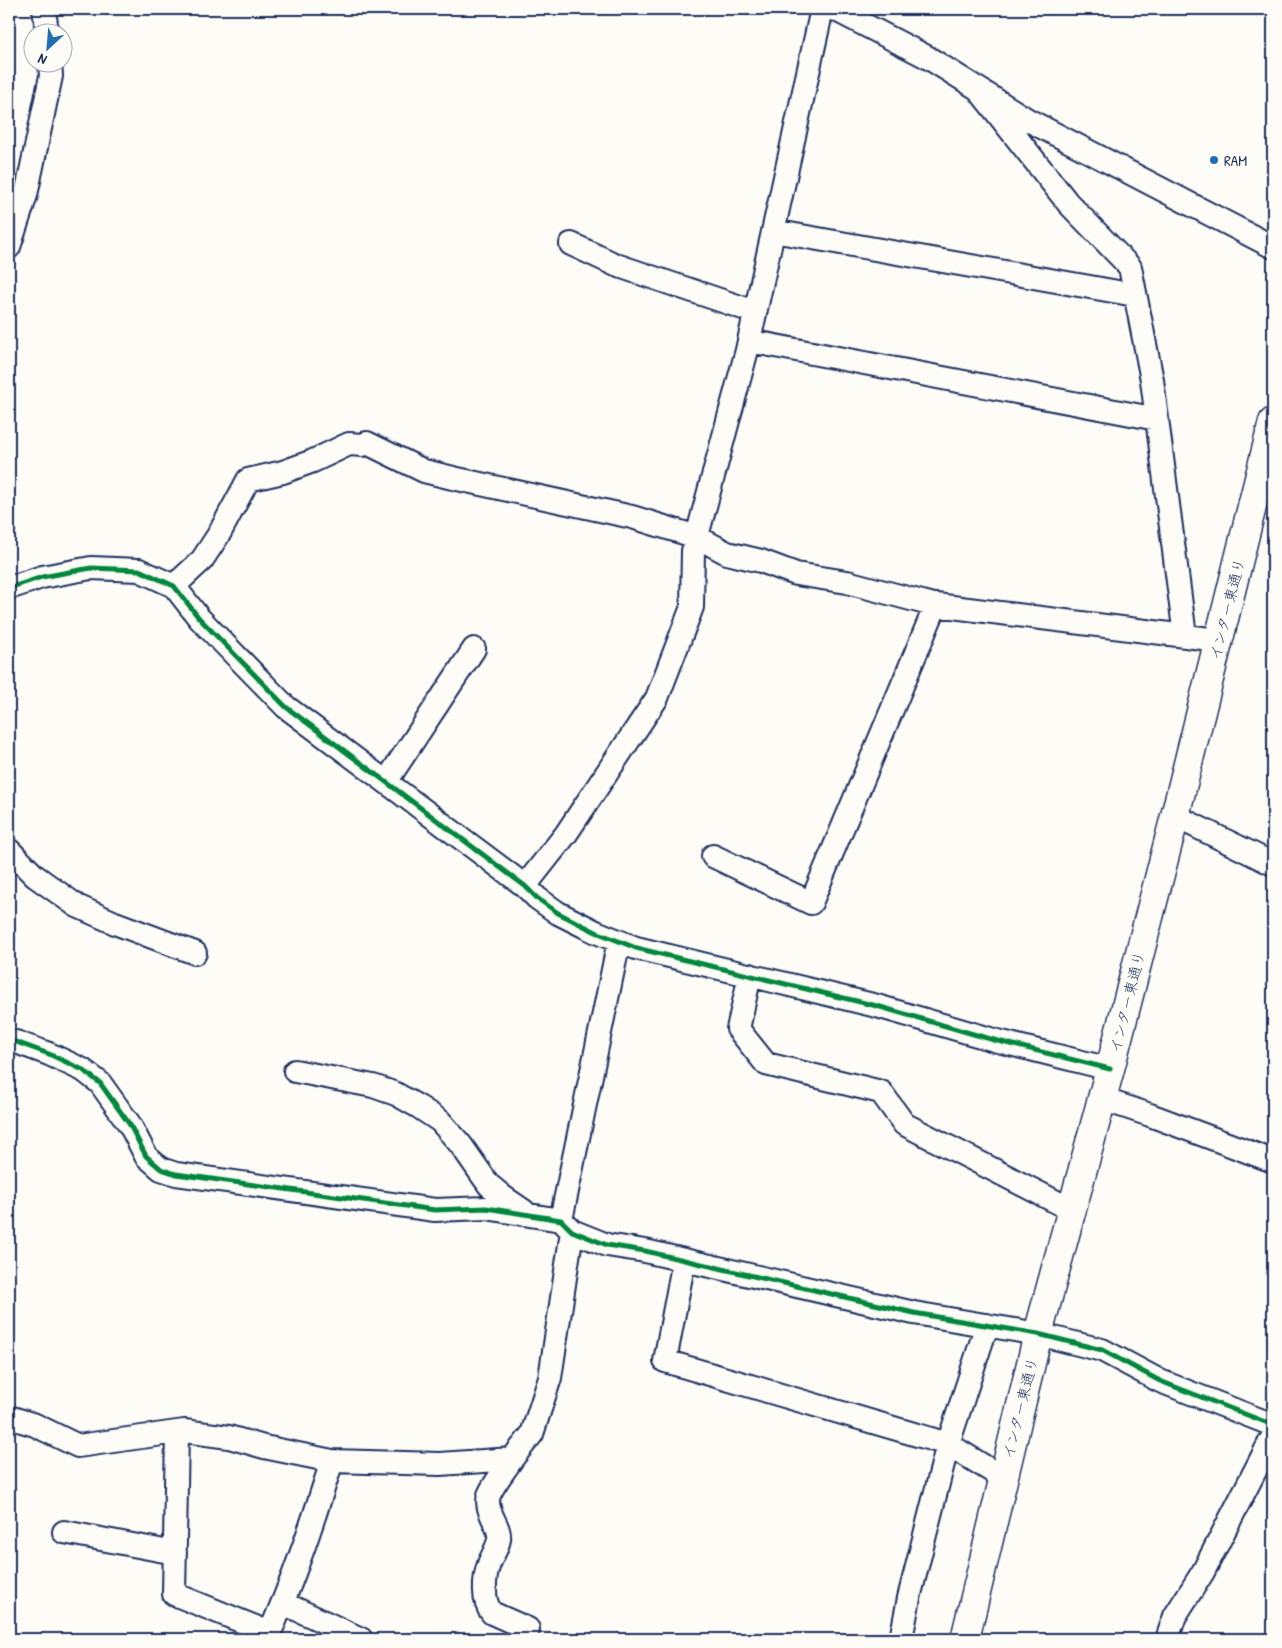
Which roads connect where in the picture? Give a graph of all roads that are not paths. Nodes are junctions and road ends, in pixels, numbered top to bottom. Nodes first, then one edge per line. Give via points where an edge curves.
1 (44, 9) edge
2 (822, 9) edge
3 (834, 9) edge
4 (46, 22) edge
5 (51, 72) edge
6 (978, 89) junction
7 (773, 231) junction
8 (570, 244) dead end
9 (9, 247) edge
10 (1273, 247) edge
11 (1135, 295) junction
12 (755, 312) junction
13 (749, 341) junction
14 (1157, 419) junction
15 (1273, 422) edge
16 (697, 537) junction
17 (174, 586) junction
18 (9, 588) edge
19 (937, 606) junction
20 (1185, 636) junction
21 (474, 649) dead end
22 (1215, 659) junction
23 (386, 782) junction
24 (1175, 816) junction
25 (9, 850) edge
26 (713, 856) dead end
27 (1273, 864) edge
28 (525, 886) junction
29 (619, 941) junction
30 (195, 953) dead end
31 (750, 975) junction
32 (9, 1042) edge
33 (1110, 1069) junction
34 (295, 1071) dead end
35 (1102, 1099) junction
36 (1273, 1161) edge
37 (1072, 1210) junction
38 (531, 1215) junction
39 (566, 1225) junction
40 (684, 1260) junction
41 (987, 1326) junction
42 (1038, 1334) junction
43 (9, 1417) edge
44 (1273, 1425) edge
45 (177, 1433) junction
46 (1273, 1436) edge
47 (948, 1444) junction
48 (512, 1459) junction
49 (332, 1461) junction
50 (1004, 1478) junction
51 (64, 1532) dead end
52 (175, 1553) junction
53 (283, 1603) junction
54 (268, 1636) edge
55 (361, 1639) edge
56 (526, 1639) edge
57 (901, 1639) edge
58 (965, 1639) edge
59 (1168, 1639) edge

1 - 4 street
2 - 7 street
3 - 6 street via 927,57
5 - 9 street via 26,194
6 - 10 street via 1028,120
6 - 11 street via 1068,203 1130,267
7 - 11 street
7 - 12 street
8 - 12 street via 616,265
11 - 14 street
12 - 13 street
13 - 14 street
13 - 16 street
14 - 20 street
15 - 22 main road, インター東通り
16 - 17 street via 632,517 444,476 368,443 350,444 283,472 248,480 202,560
16 - 19 street via 727,553 796,574 847,582
16 - 28 street via 693,551 692,607 657,698 571,826
17 - 18 street via 139,570 91,568 42,576
17 - 23 street via 199,618 286,707
19 - 20 street
19 - 26 street via 810,903
20 - 22 street via 1210,640
21 - 23 street
22 - 24 main road, インター東通り
23 - 28 street
24 - 27 street
24 - 33 main road, インター東通り
25 - 30 street via 35,876 77,906
28 - 29 street via 558,914
29 - 31 street via 636,948
29 - 39 street
31 - 33 street
31 - 37 street via 738,1029 766,1064 881,1092 904,1124
32 - 38 street via 48,1054 83,1070 100,1083 130,1125 146,1156 161,1169 176,1174 435,1210 486,1208
33 - 35 main road, インター東通り
34 - 38 street via 373,1086 418,1107 440,1121 489,1185
35 - 36 street
35 - 37 main road, インター東通り
37 - 42 main road, インター東通り
38 - 39 street
39 - 40 street via 607,1245
39 - 48 street via 550,1378 532,1434
40 - 41 street via 914,1313
40 - 47 street via 665,1361
41 - 42 street
41 - 47 street
42 - 44 street via 1102,1350 1160,1381
42 - 50 main road, インター東通り
43 - 45 street via 35,1425 78,1446
45 - 49 street via 184,1431 229,1437
45 - 52 street
46 - 59 street via 1202,1572 1174,1616
47 - 50 street
47 - 57 street
48 - 49 street via 440,1464
48 - 56 street via 490,1494 488,1504 499,1539 488,1567 486,1602 492,1613 528,1629
49 - 53 street
50 - 58 main road, インター東通り
51 - 52 street
52 - 54 street via 174,1594
53 - 54 street
53 - 55 street

